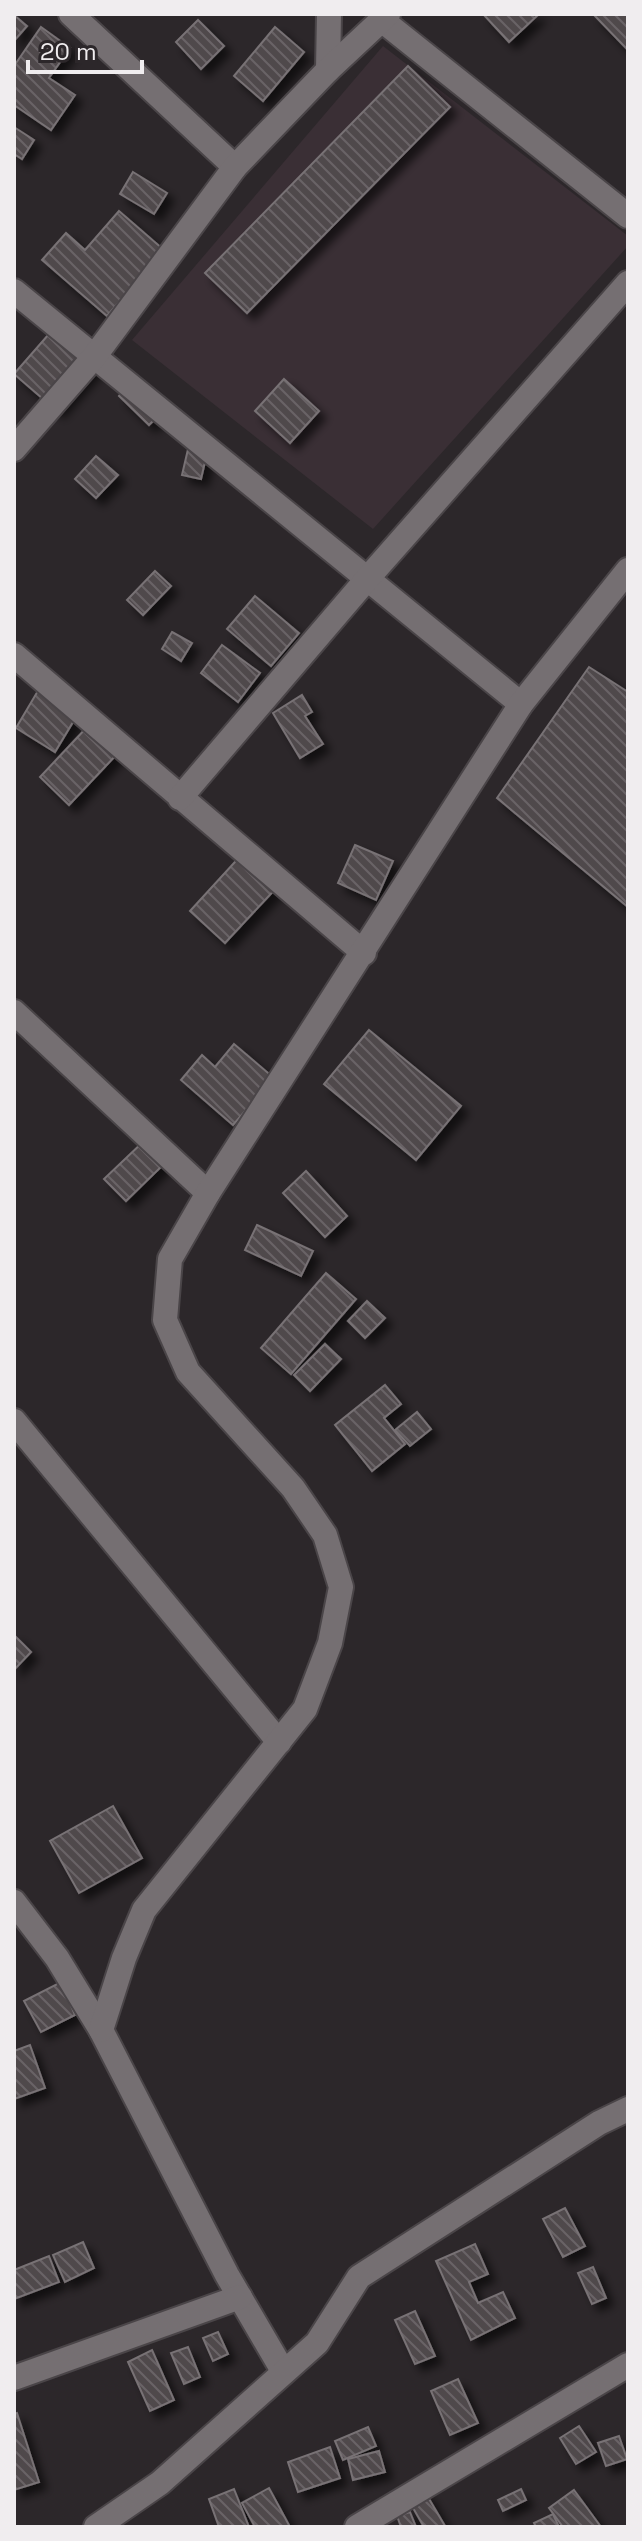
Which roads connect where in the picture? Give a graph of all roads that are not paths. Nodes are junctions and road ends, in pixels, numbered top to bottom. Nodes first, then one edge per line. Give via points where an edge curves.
1 (71, 14) edge
2 (329, 14) edge
3 (386, 17) edge
4 (328, 70) junction
5 (235, 167) junction
6 (628, 216) edge
7 (628, 283) edge
8 (14, 291) edge
9 (94, 357) junction
10 (14, 449) edge
11 (628, 570) edge
12 (367, 579) junction
13 (14, 655) edge
14 (521, 704) junction
15 (180, 798) junction
16 (364, 953) junction
17 (14, 1012) edge
18 (208, 1193) junction
19 (14, 1421) edge
20 (279, 1742) junction
21 (14, 1902) edge
22 (101, 2030) junction
23 (628, 2109) edge
24 (240, 2297) junction
25 (628, 2365) edge
26 (283, 2371) junction
27 (14, 2378) edge
28 (96, 2527) edge
29 (357, 2527) edge

1 - 5 street
2 - 4 street
3 - 4 street
3 - 6 street
4 - 5 street
5 - 9 street
7 - 12 street
8 - 9 street
9 - 10 street
9 - 12 street
11 - 14 street
12 - 14 street
12 - 15 street
13 - 15 street
14 - 16 street
15 - 16 street
16 - 18 street
17 - 18 street
18 - 20 street via 170,1259 165,1320 188,1372 293,1488 325,1535 341,1587 330,1643 305,1709
19 - 20 street
20 - 22 street via 144,1910
21 - 22 street via 57,1958
22 - 24 street
23 - 26 street via 359,2277 317,2343
24 - 26 street
24 - 27 street
25 - 29 street
26 - 28 street via 160,2483

